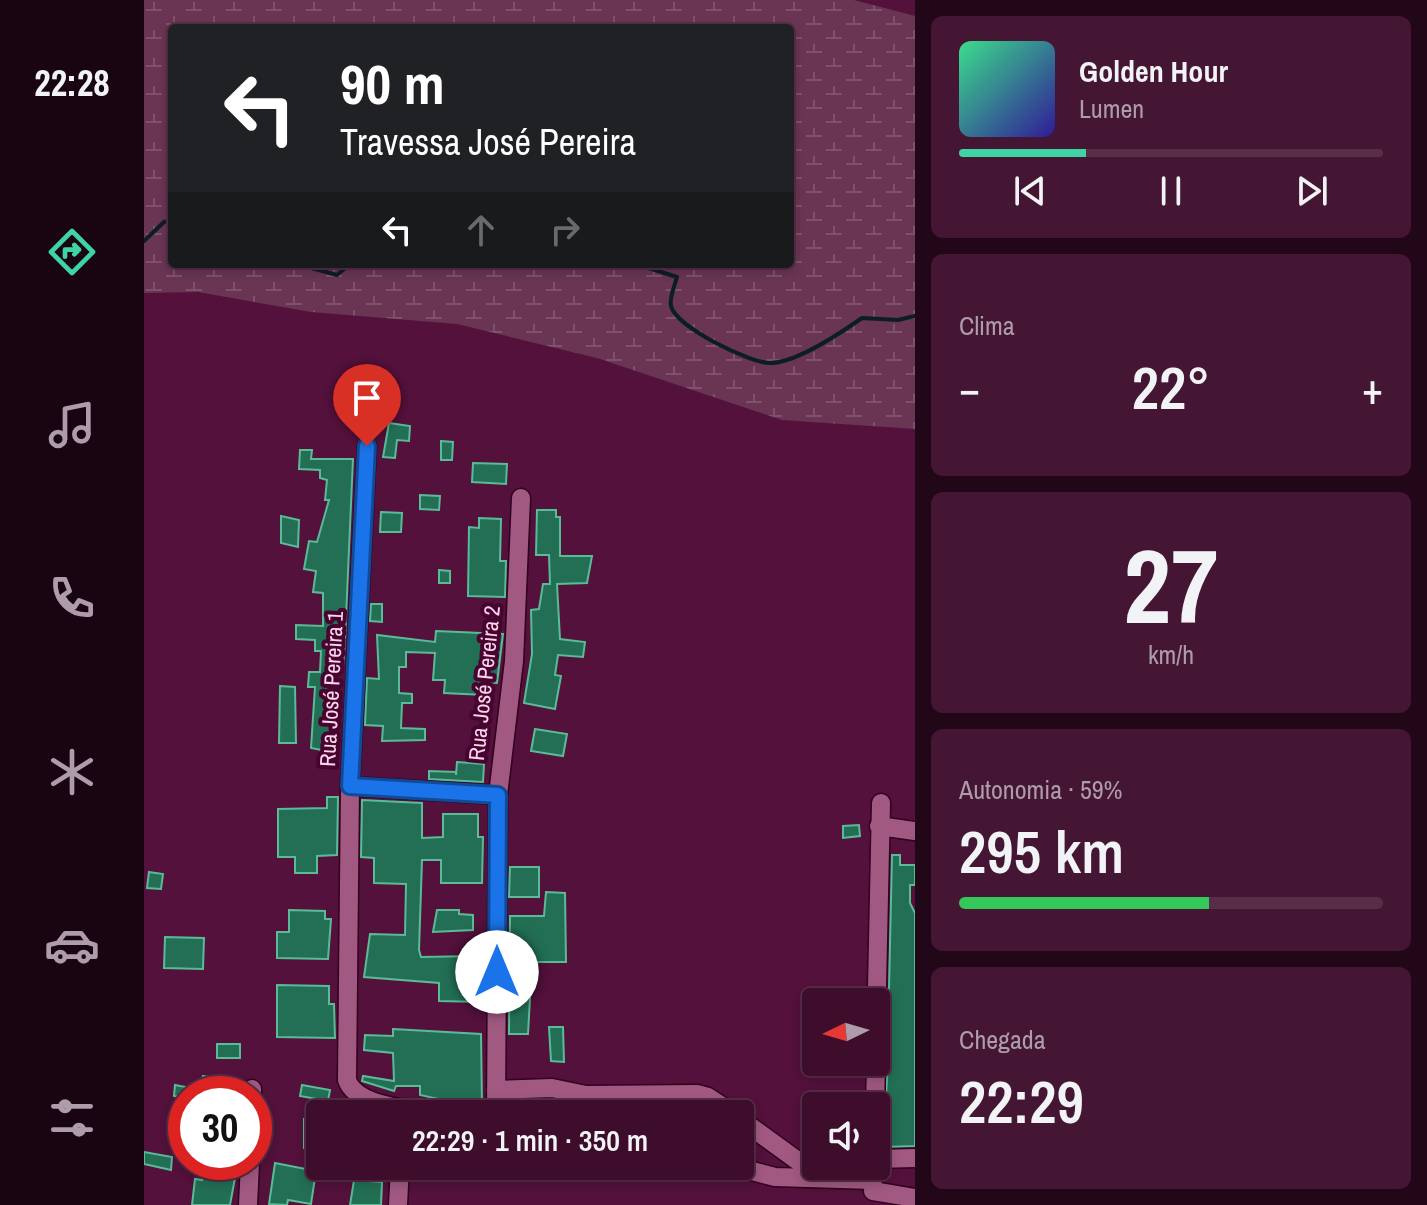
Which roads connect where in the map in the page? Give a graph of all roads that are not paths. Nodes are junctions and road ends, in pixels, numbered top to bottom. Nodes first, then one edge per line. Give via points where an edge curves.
1 (367, 446) dead end
2 (521, 498) dead end
3 (350, 786) junction
4 (498, 795) junction
5 (881, 803) dead end
6 (879, 826) junction
7 (915, 831) edge
8 (877, 988) edge
9 (496, 1090) junction
10 (371, 1100) edge
11 (496, 1100) edge
12 (713, 1100) edge
13 (754, 1131) edge
14 (757, 1133) junction
15 (754, 1135) edge
16 (915, 1158) edge
17 (890, 1159) edge
18 (802, 1164) edge
19 (754, 1172) edge
20 (802, 1177) edge
21 (249, 1180) edge
22 (399, 1180) edge
23 (838, 1180) edge
24 (873, 1186) edge
25 (915, 1198) edge
26 (248, 1205) edge
27 (398, 1205) edge

1 - 3 street, Rua José Pereira 1
2 - 4 street, Rua José Pereira 2 via 514,661
3 - 4 street
3 - 10 street, Rua José Pereira 1 via 347,1080
4 - 9 street, Rua José Pereira 2
5 - 6 street
6 - 7 street
6 - 8 street
9 - 11 street, Rua José Pereira 2
9 - 12 street via 697,1094
13 - 14 street
14 - 15 street
14 - 18 street
16 - 17 street
19 - 20 street
21 - 26 street
22 - 27 street
23 - 24 street
24 - 25 street

